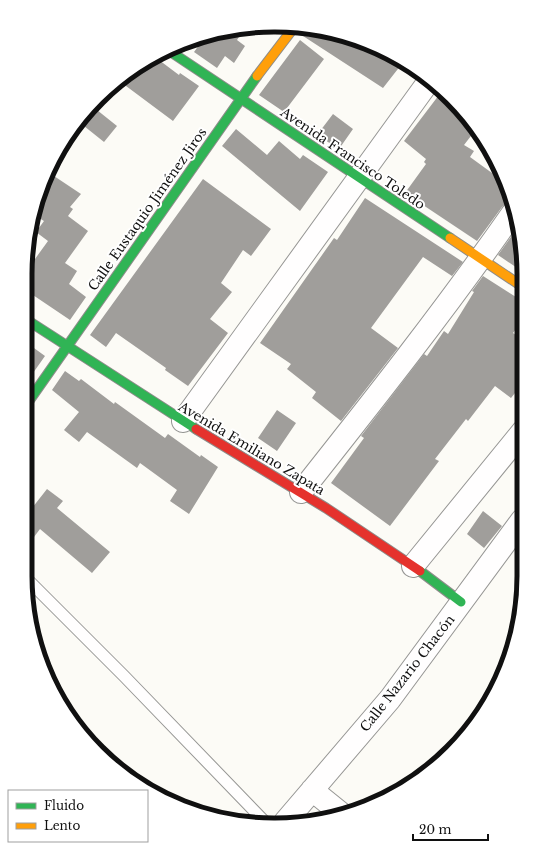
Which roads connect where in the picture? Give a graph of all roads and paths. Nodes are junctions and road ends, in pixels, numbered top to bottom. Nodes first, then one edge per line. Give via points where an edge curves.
1 (290, 33) edge
2 (174, 54) edge
3 (426, 85) edge
4 (241, 98) junction
5 (360, 178) junction
6 (510, 217) edge
7 (481, 258) junction
8 (517, 283) edge
9 (32, 323) edge
10 (66, 346) junction
11 (32, 396) edge
12 (183, 422) junction
13 (517, 438) edge
14 (301, 492) junction
15 (517, 527) edge
16 (413, 566) junction
17 (33, 585) edge
18 (461, 602) junction
19 (312, 790) junction
20 (338, 810) edge
21 (260, 817) edge
22 (289, 817) edge

1 - 4 street, Calle Eustaquio Jiménez Jiros
2 - 4 street, Avenida Francisco Toledo
3 - 5 street
4 - 5 street, Avenida Francisco Toledo
4 - 10 street, Calle Eustaquio Jiménez Jiros
5 - 7 street, Avenida Francisco Toledo
5 - 12 street
6 - 7 street
7 - 8 street, Avenida Francisco Toledo
7 - 14 street via 392,378
9 - 10 street, Avenida Emiliano Zapata
10 - 11 street, Calle Eustaquio Jiménez Jiros
10 - 12 street, Avenida Emiliano Zapata
12 - 14 street, Avenida Emiliano Zapata
13 - 16 street
14 - 16 street, Avenida Emiliano Zapata
15 - 18 street, Calle Nazario Chacón
16 - 18 street, Avenida Emiliano Zapata
17 - 21 lane
18 - 19 street, Calle Nazario Chacón via 390,699
19 - 20 street
19 - 22 street, Calle Nazario Chacón

